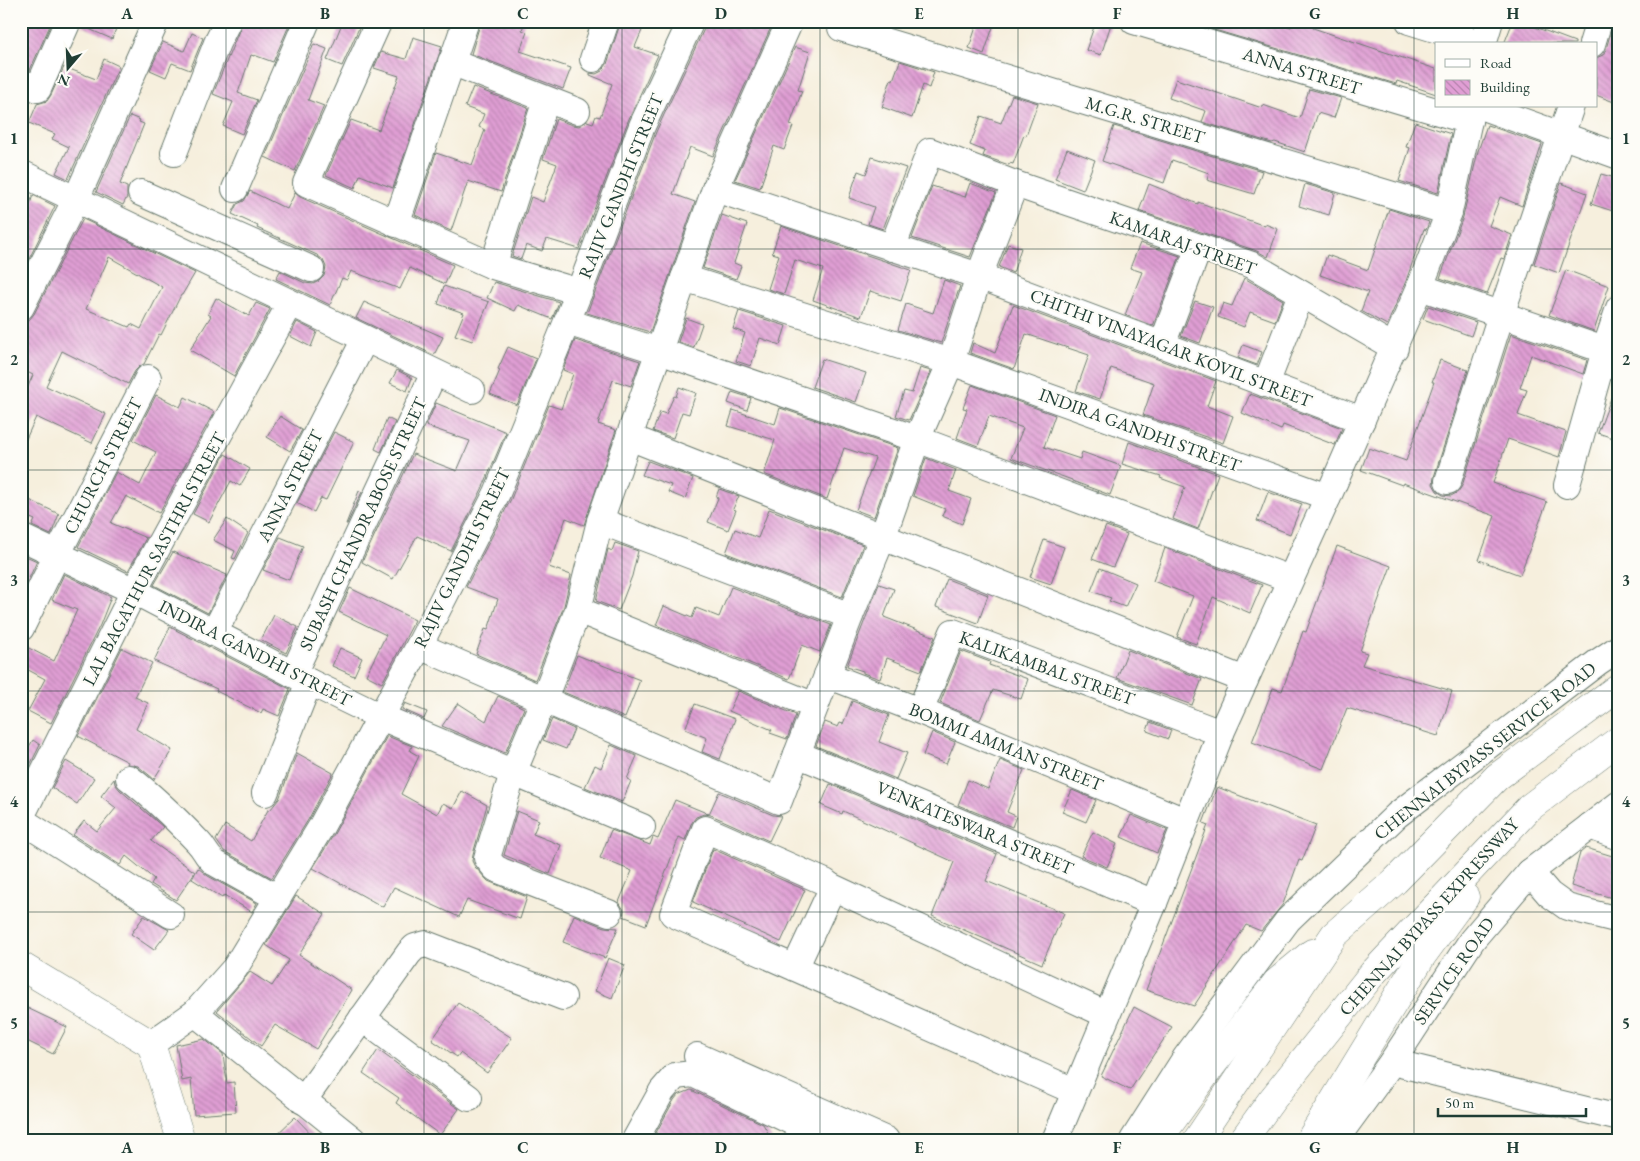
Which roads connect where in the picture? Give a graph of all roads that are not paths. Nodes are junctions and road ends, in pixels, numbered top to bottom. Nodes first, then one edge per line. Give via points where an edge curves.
1 (68, 21) edge
2 (156, 21) edge
3 (228, 21) edge
4 (307, 21) edge
5 (379, 21) edge
6 (466, 21) edge
7 (606, 21) edge
8 (691, 21) edge
9 (790, 21) edge
10 (1134, 21) edge
11 (1409, 21) edge
12 (1490, 21) edge
13 (1600, 21) edge
14 (841, 28) dead end
15 (1477, 42) edge
16 (1484, 42) edge
17 (1593, 42) edge
18 (593, 59) dead end
19 (451, 62) junction
20 (21, 82) edge
21 (546, 100) junction
22 (1435, 101) edge
23 (1570, 108) edge
24 (578, 111) dead end
25 (1474, 111) edge
26 (1561, 135) junction
27 (174, 153) dead end
28 (1619, 156) edge
29 (21, 173) edge
30 (1015, 184) junction
31 (715, 189) junction
32 (235, 190) dead end
33 (141, 193) dead end
34 (76, 199) junction
35 (1448, 212) junction
36 (396, 224) junction
37 (223, 230) junction
38 (1199, 247) junction
39 (892, 248) junction
40 (207, 262) junction
41 (493, 266) junction
42 (311, 269) dead end
43 (979, 276) junction
44 (684, 278) junction
45 (1420, 287) junction
46 (579, 292) junction
47 (1301, 294) junction
48 (290, 304) junction
49 (21, 307) edge
50 (1619, 308) edge
51 (1501, 315) junction
52 (566, 322) junction
53 (365, 339) junction
54 (1162, 345) junction
55 (1395, 348) junction
56 (659, 351) junction
57 (1612, 353) edge
58 (951, 362) junction
59 (434, 373) junction
60 (148, 378) dead end
61 (1266, 384) junction
62 (472, 390) dead end
63 (1362, 420) junction
64 (629, 437) junction
65 (917, 439) junction
66 (1448, 481) dead end
67 (1567, 486) dead end
68 (1328, 497) junction
69 (600, 521) junction
70 (883, 536) junction
71 (21, 537) edge
72 (57, 554) junction
73 (1290, 579) junction
74 (134, 591) junction
75 (578, 610) junction
76 (850, 616) junction
77 (21, 628) edge
78 (214, 632) junction
79 (419, 646) junction
80 (1619, 648) edge
81 (827, 675) junction
82 (301, 678) junction
83 (1245, 680) junction
84 (1619, 687) edge
85 (544, 699) junction
86 (815, 706) junction
87 (920, 711) junction
88 (381, 717) junction
89 (1221, 733) junction
90 (1619, 740) edge
91 (797, 754) junction
92 (513, 773) junction
93 (129, 778) dead end
94 (265, 794) dead end
95 (1619, 804) edge
96 (1529, 808) junction
97 (21, 819) edge
98 (1186, 821) junction
99 (1590, 826) junction
100 (642, 827) dead end
101 (1619, 837) edge
102 (1530, 872) junction
103 (830, 886) junction
104 (278, 898) junction
105 (1154, 903) junction
106 (609, 913) dead end
107 (171, 915) dead end
108 (1619, 920) edge
109 (1334, 935) junction
110 (21, 966) edge
111 (795, 968) junction
112 (563, 997) dead end
113 (195, 1013) junction
114 (1107, 1015) junction
115 (362, 1018) junction
116 (151, 1044) junction
117 (697, 1056) dead end
118 (1392, 1062) junction
119 (1074, 1091) junction
120 (469, 1098) dead end
121 (303, 1101) junction
122 (1619, 1118) edge
123 (805, 1134) edge
124 (181, 1140) edge
125 (353, 1140) edge
126 (635, 1140) edge
127 (830, 1140) edge
128 (886, 1140) edge
129 (1055, 1140) edge
130 (1133, 1140) edge
131 (1158, 1140) edge
132 (1198, 1140) edge
133 (1243, 1140) edge
134 (1310, 1140) edge
135 (1335, 1140) edge

1 - 20 street via 38,89
2 - 34 street
3 - 27 street
4 - 32 street
5 - 36 street via 306,184
6 - 19 street
7 - 18 street
8 - 46 street, RAJIV GANDHI STREET via 642,126
9 - 31 street
10 - 22 street, ANNA STREET
11 - 15 street
12 - 16 street
13 - 17 street
14 - 35 street, M.G.R. STREET
19 - 21 street
19 - 36 street
21 - 24 street
21 - 41 street
23 - 26 street
25 - 26 street, ANNA STREET
25 - 35 street
26 - 28 street, ANNA STREET
26 - 51 street
29 - 34 street
30 - 38 street, KAMARAJ STREET
30 - 39 street, KAMARAJ STREET via 930,151
30 - 43 street
31 - 39 street, CHITHI VINAYAGAR KOVIL STREET
31 - 44 street
33 - 37 street
34 - 40 street
34 - 49 street
35 - 45 street
36 - 41 street
37 - 40 street
37 - 42 street
38 - 47 street, KAMARAJ STREET via 1252,265
38 - 54 street
39 - 43 street, CHITHI VINAYAGAR KOVIL STREET
40 - 48 street
41 - 46 street
43 - 54 street, CHITHI VINAYAGAR KOVIL STREET
43 - 58 street
44 - 56 street
44 - 58 street, INDIRA GANDHI STREET
45 - 51 street
45 - 55 street
46 - 52 street, RAJIV GANDHI STREET
47 - 55 street, KAMARAJ STREET
47 - 61 street
48 - 53 street
48 - 74 street, LAL BAGATHUR SASTHRI STREET
50 - 57 street
51 - 57 street
51 - 66 street
52 - 56 street
52 - 79 street, RAJIV GANDHI STREET via 496,493
53 - 59 street
53 - 78 street, ANNA STREET
54 - 61 street, CHITHI VINAYAGAR KOVIL STREET
55 - 63 street
56 - 64 street
56 - 65 street
57 - 67 street
58 - 65 street
58 - 68 street, INDIRA GANDHI STREET
59 - 62 street
59 - 82 street, SUBASH CHANDRABOSE STREET
60 - 72 street, CHURCH STREET
61 - 63 street, CHITHI VINAYAGAR KOVIL STREET
63 - 68 street
64 - 69 street
64 - 70 street
65 - 70 street
65 - 73 street
68 - 73 street
69 - 75 street
69 - 76 street
70 - 76 street
70 - 83 street
71 - 72 street, INDIRA GANDHI STREET
72 - 74 street, INDIRA GANDHI STREET
72 - 77 street, CHURCH STREET
73 - 83 street
74 - 78 street, INDIRA GANDHI STREET
74 - 97 street, LAL BAGATHUR SASTHRI STREET
75 - 85 street
75 - 86 street
76 - 81 street
78 - 82 street, INDIRA GANDHI STREET
79 - 85 street
79 - 88 street, RAJIV GANDHI STREET
80 - 130 street, CHENNAI BYPASS SERVICE ROAD via 1397,815 1288,920 1186,1056
81 - 86 street
81 - 87 street, BOMMI AMMAN STREET
82 - 88 street, INDIRA GANDHI STREET
82 - 94 street, SUBASH CHANDRABOSE STREET
83 - 89 street
84 - 109 main road via 1497,776 1395,881
85 - 91 street via 779,801
85 - 92 street
86 - 91 street
87 - 89 street, KALIKAMBAL STREET via 953,632
87 - 98 street, BOMMI AMMAN STREET
88 - 92 street, INDIRA GANDHI STREET
88 - 104 street, RAJIV GANDHI STREET
89 - 98 street
90 - 96 main road, CHENNAI BYPASS EXPRESSWAY
91 - 105 street, VENKATESWARA STREET
92 - 100 street, INDIRA GANDHI STREET
92 - 106 street via 487,858 491,864 501,871
93 - 104 street via 172,814 215,863
95 - 99 street, SERVICE ROAD
96 - 133 main road, CHENNAI BYPASS EXPRESSWAY via 1373,973
96 - 134 main road via 1422,956
97 - 107 street
98 - 105 street
99 - 101 street
99 - 102 street, SERVICE ROAD
102 - 108 street via 1549,894 1568,906
102 - 118 street, SERVICE ROAD via 1472,940
103 - 111 street
103 - 111 street via 705,829 673,914
103 - 114 street
104 - 113 street, RAJIV GANDHI STREET via 235,968
105 - 114 street
109 - 131 main road via 1277,982 1212,1064
109 - 132 main road
110 - 116 main road
111 - 119 street
112 - 115 street via 426,944 409,953
113 - 116 street, RAJIV GANDHI STREET
113 - 121 street
114 - 119 street
115 - 120 street
115 - 121 street
116 - 124 main road
117 - 128 street
118 - 122 street
118 - 135 street, SERVICE ROAD
119 - 129 street
121 - 125 street
123 - 126 street via 693,1074 675,1076 662,1091
123 - 127 street

